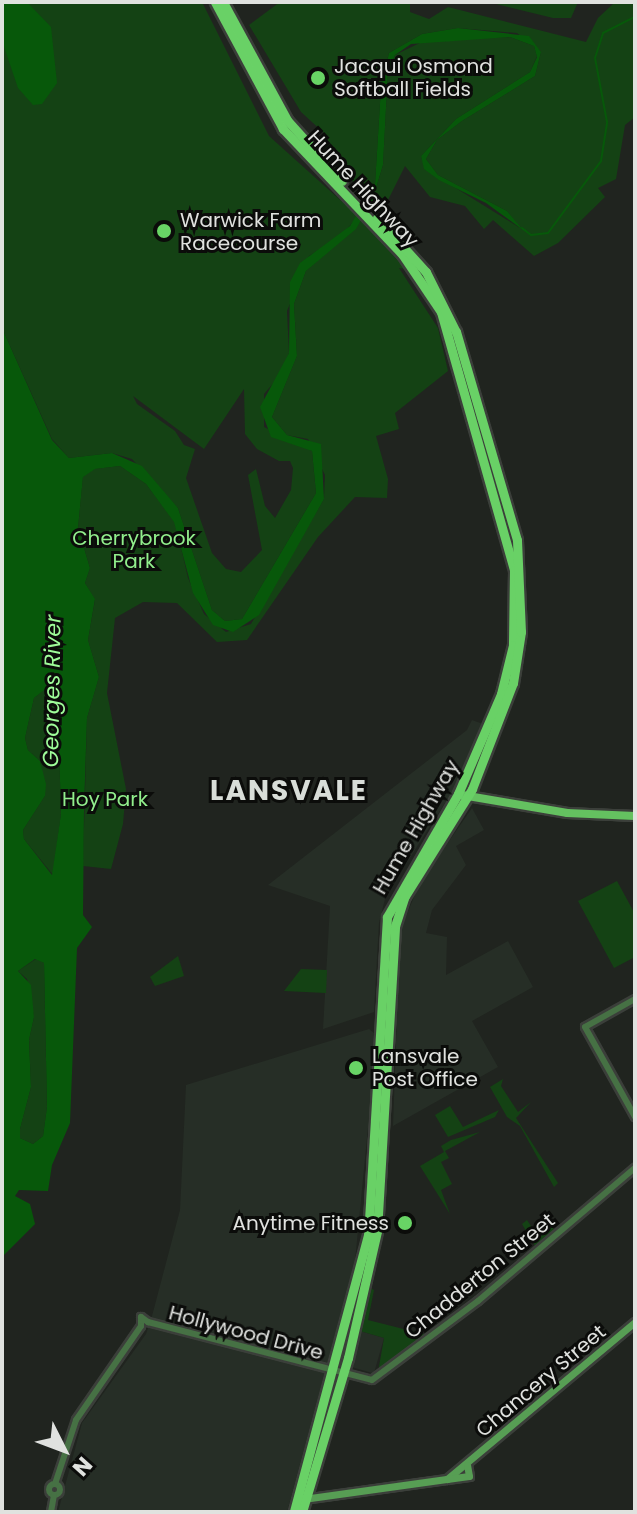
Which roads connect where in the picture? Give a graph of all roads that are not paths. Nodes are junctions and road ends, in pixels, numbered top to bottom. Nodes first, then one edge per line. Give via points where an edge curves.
1 (215, 2) edge
2 (223, 2) edge
3 (240, 46) junction
4 (463, 795) junction
5 (635, 816) edge
6 (635, 999) edge
7 (635, 1117) edge
8 (635, 1168) edge
9 (635, 1322) edge
10 (339, 1374) junction
11 (302, 1499) junction
12 (51, 1512) edge
13 (294, 1512) edge
14 (302, 1512) edge

1 - 3 highway, Hume Highway
2 - 3 highway, Hume Highway
3 - 4 highway, Hume Highway via 287,120 375,221 441,312 512,554 511,661
4 - 5 main road via 567,813
4 - 10 highway, Hume Highway via 405,896 395,926 380,1208
6 - 7 street via 585,1027
8 - 10 street, Chadderton Street via 388,1372 369,1380
9 - 11 main road, Chancery Street via 447,1479
10 - 11 highway, Hume Highway
10 - 12 street, Hollywood Drive via 144,1324 76,1420 55,1484 48,1489 54,1495
11 - 13 highway, Hume Highway
11 - 14 highway, Hume Highway

